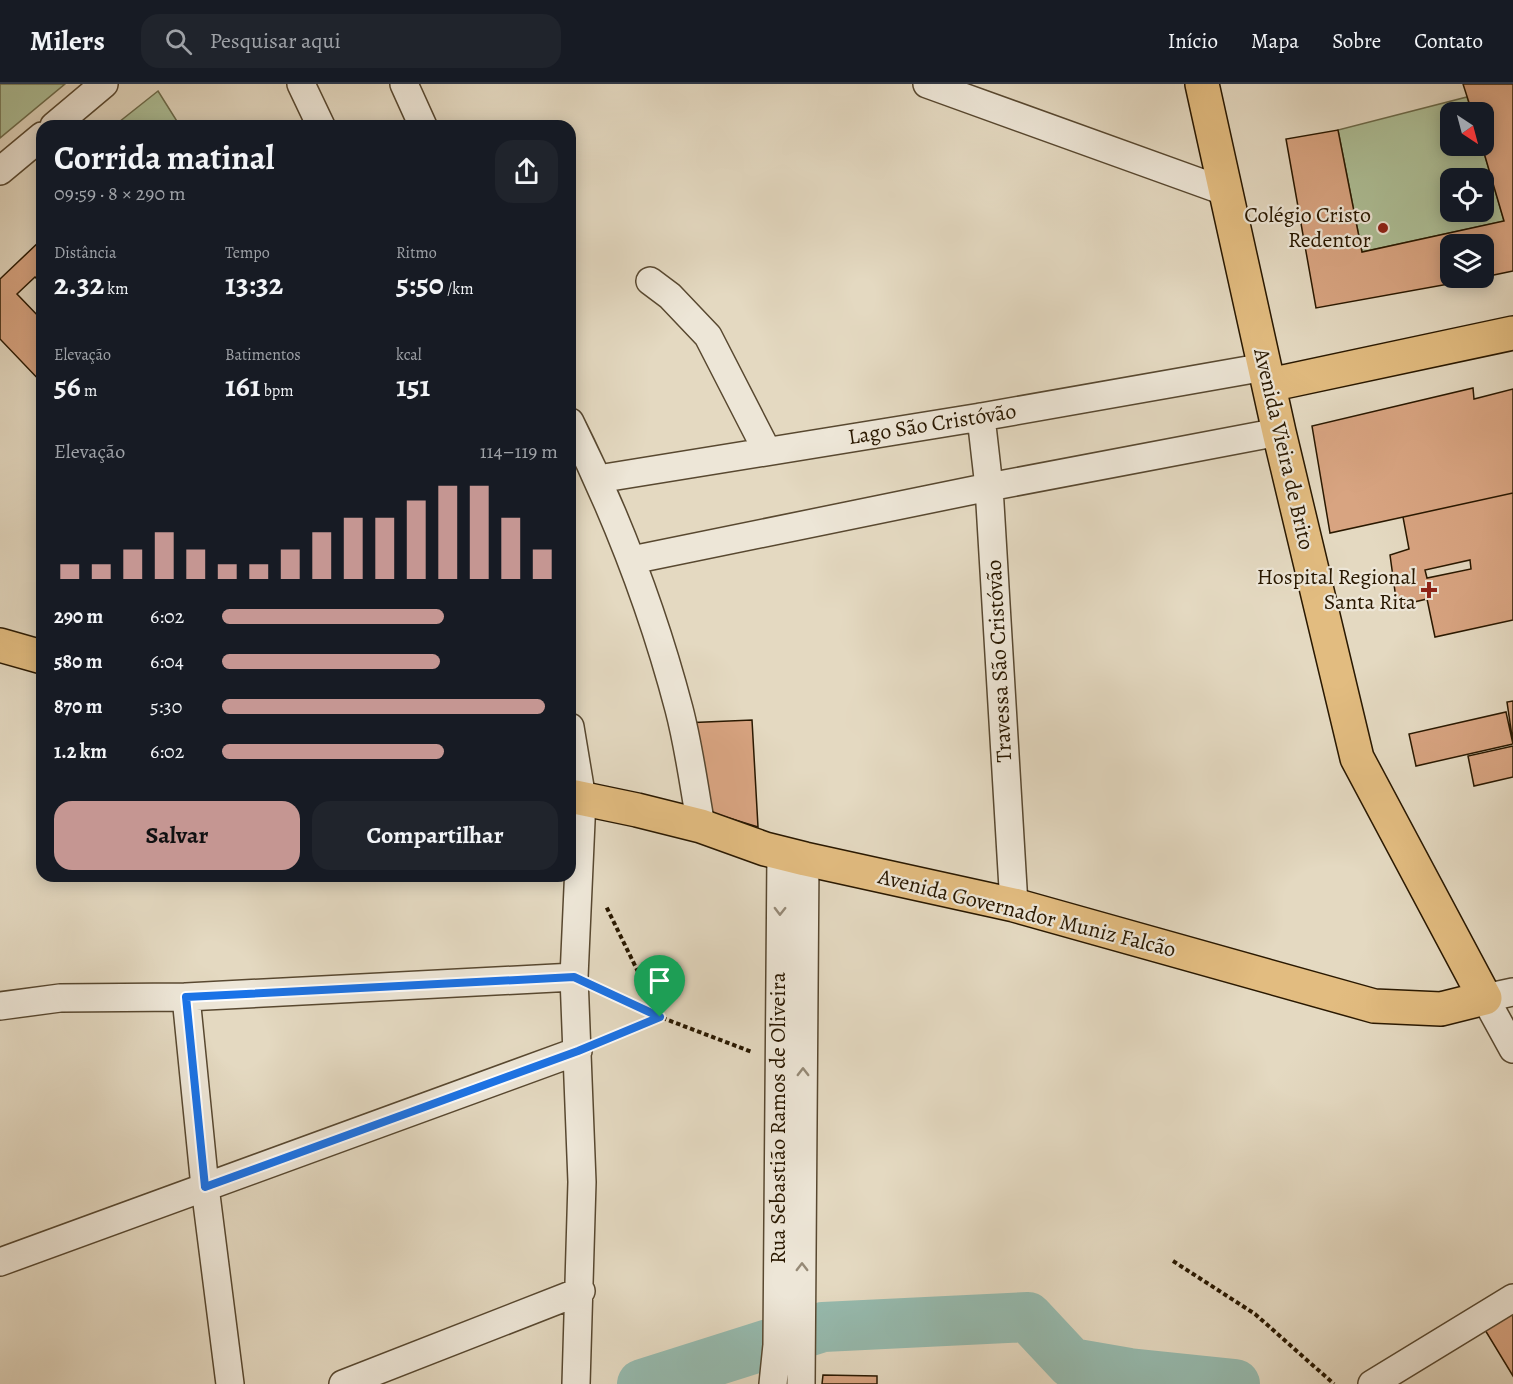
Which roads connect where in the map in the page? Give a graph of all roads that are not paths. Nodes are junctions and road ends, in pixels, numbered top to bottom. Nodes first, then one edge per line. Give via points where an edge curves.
1 (104, 84) edge
2 (301, 84) edge
3 (404, 84) edge
4 (927, 84) edge
5 (1202, 84) edge
6 (61, 120) edge
7 (318, 120) edge
8 (420, 120) edge
9 (36, 141) edge
10 (0, 171) edge
11 (1224, 191) junction
12 (650, 281) dead end
13 (1513, 333) edge
14 (1267, 376) junction
15 (981, 417) junction
16 (1279, 432) junction
17 (576, 434) edge
18 (767, 451) junction
19 (598, 479) junction
20 (989, 487) junction
21 (632, 560) junction
22 (0, 645) edge
23 (36, 655) edge
24 (576, 798) edge
25 (701, 826) junction
26 (793, 856) junction
27 (575, 882) edge
28 (1014, 905) junction
29 (574, 977) junction
30 (1499, 995) edge
31 (186, 997) junction
32 (0, 1006) edge
33 (1513, 1049) edge
34 (578, 1051) junction
35 (205, 1187) junction
36 (0, 1262) edge
37 (581, 1291) junction
38 (1513, 1298) edge
39 (793, 1336) junction
40 (230, 1384) edge
41 (343, 1384) edge
42 (576, 1384) edge
43 (773, 1384) edge
44 (801, 1384) edge
45 (1372, 1384) edge

1 - 6 street
2 - 7 street
3 - 8 street
4 - 11 street
5 - 11 main road, Avenida Vieira de Brito
9 - 10 street
11 - 14 main road, Avenida Vieira de Brito
12 - 18 street via 708,336
13 - 14 main road
14 - 15 street, Lago São Cristóvão
14 - 16 main road, Avenida Vieira de Brito
15 - 18 street, Lago São Cristóvão
15 - 20 street, Travessa São Cristóvão
16 - 20 street
16 - 30 main road, Avenida Vieira de Brito via 1357,758
17 - 19 street
18 - 19 street, Lago São Cristóvão
19 - 21 street
20 - 21 street
20 - 28 street, Travessa São Cristóvão
21 - 25 street via 679,710
22 - 23 main road
24 - 25 main road, Avenida Governador Muniz Falcão
25 - 26 main road, Avenida Governador Muniz Falcão
26 - 28 main road, Avenida Governador Muniz Falcão
39 -> 26 street, Rua Sebastião Ramos de Oliveira
26 -> 39 street, Rua Sebastião Ramos de Oliveira via 778,1062 776,1309
27 - 29 street
28 - 30 main road, Avenida Governador Muniz Falcão via 1374,1006 1441,1009
29 - 31 street
29 - 34 street
30 - 33 street
31 - 32 street via 60,998
31 - 35 street
34 - 35 street
34 - 37 street
35 - 36 street
35 - 40 street
37 - 41 street
37 - 42 street
38 - 45 street
39 - 43 street, Rua Sebastião Ramos de Oliveira
39 - 44 street, Rua Sebastião Ramos de Oliveira

